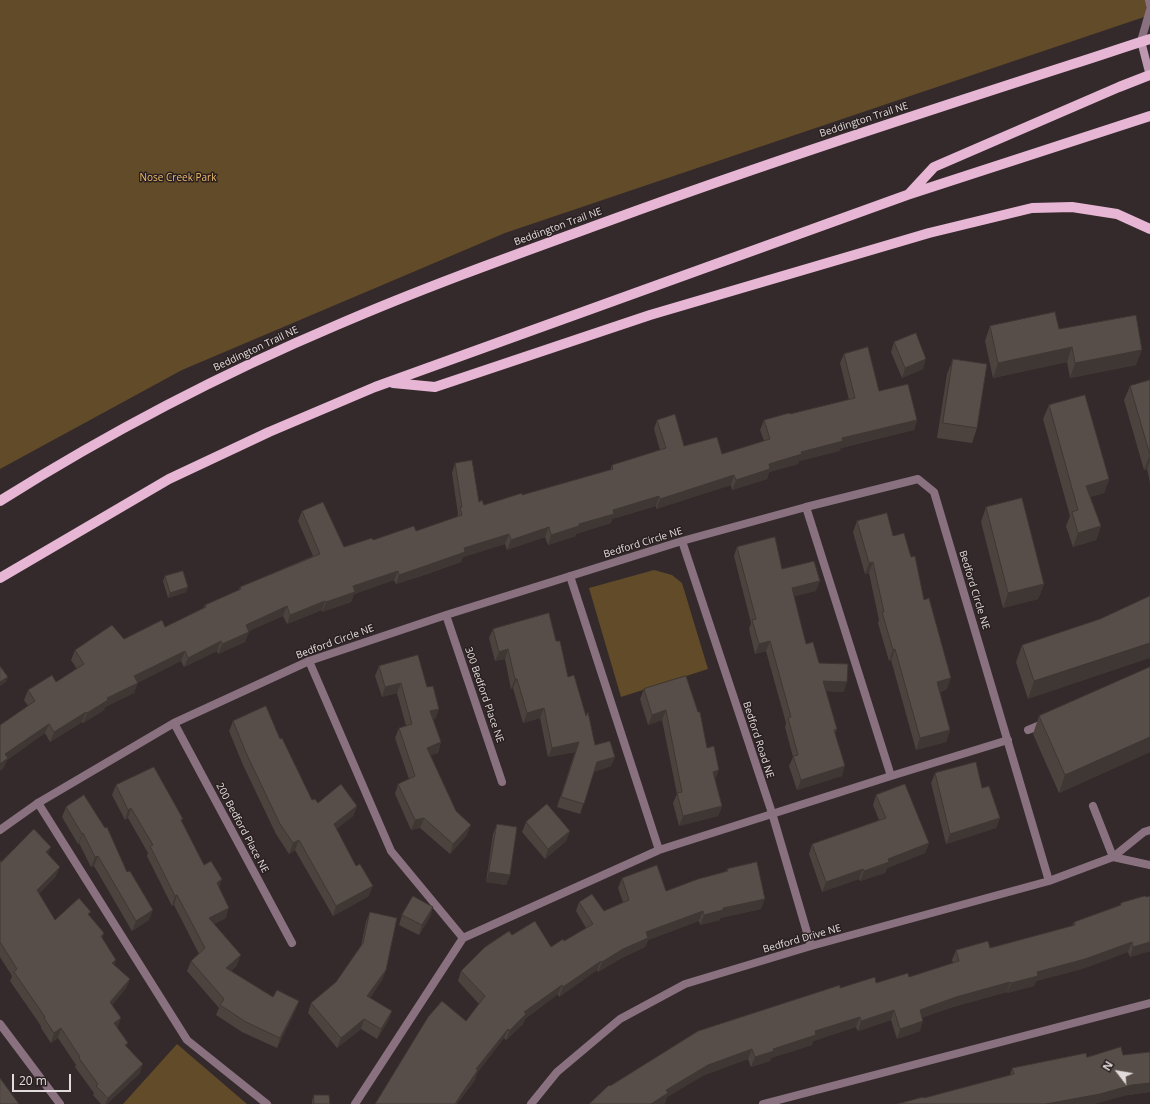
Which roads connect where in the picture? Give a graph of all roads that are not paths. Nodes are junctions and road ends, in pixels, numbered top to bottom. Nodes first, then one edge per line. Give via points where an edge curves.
1 (1149, 0) edge
2 (1150, 5) edge
3 (1150, 10) edge
4 (1146, 40) edge
5 (1150, 75) edge
6 (1150, 116) edge
7 (907, 195) junction
8 (1150, 229) edge
9 (389, 383) junction
10 (0, 501) edge
11 (806, 507) junction
12 (682, 541) junction
13 (570, 576) junction
14 (0, 578) edge
15 (446, 615) junction
16 (309, 661) junction
17 (1049, 721) edge
18 (174, 723) junction
19 (1028, 730) dead end
20 (1008, 740) junction
21 (891, 776) junction
22 (502, 782) dead end
23 (38, 803) junction
24 (1093, 806) dead end
25 (772, 814) junction
26 (0, 830) edge
27 (1150, 830) edge
28 (659, 850) junction
29 (1113, 857) junction
30 (1150, 865) edge
31 (1049, 881) junction
32 (463, 938) junction
33 (292, 943) dead end
34 (811, 946) junction
35 (1150, 1002) edge
36 (0, 1024) edge
37 (60, 1104) edge
38 (267, 1104) edge
39 (355, 1104) edge
40 (531, 1104) edge
41 (763, 1104) edge

1 - 2 street
3 - 4 street
4 - 5 main road
4 - 10 main road, Beddington Trail NE via 699,188 351,319 132,422
5 - 7 main road via 934,167
6 - 7 main road
7 - 9 main road
8 - 9 main road via 1117,214 1072,207 1032,208 929,233 650,316 435,387
9 - 14 main road via 269,432 168,479
11 - 12 street, Bedford Circle NE
11 - 20 street, Bedford Circle NE via 918,479 934,492
11 - 21 street
12 - 13 street, Bedford Circle NE
12 - 25 street, Bedford Road NE
13 - 15 street, Bedford Circle NE
13 - 28 street
15 - 16 street, Bedford Circle NE
15 - 22 street, 300 Bedford Place NE
16 - 18 street, Bedford Circle NE
16 - 32 street via 391,850
17 - 19 street
18 - 23 street, Bedford Circle NE
18 - 33 street, 200 Bedford Place NE
20 - 21 street
20 - 31 street, Bedford Circle NE
21 - 25 street
23 - 26 street, Bedford Circle NE
23 - 38 street via 187,1040
24 - 29 street
25 - 28 street
25 - 34 street, Bedford Road NE
27 - 29 street, Bedford Drive NE
28 - 32 street
29 - 30 street
29 - 31 street, Bedford Drive NE
31 - 34 street, Bedford Drive NE
32 - 39 street
34 - 40 street, Bedford Drive NE via 685,984 620,1019 557,1072
35 - 41 street
36 - 37 street

